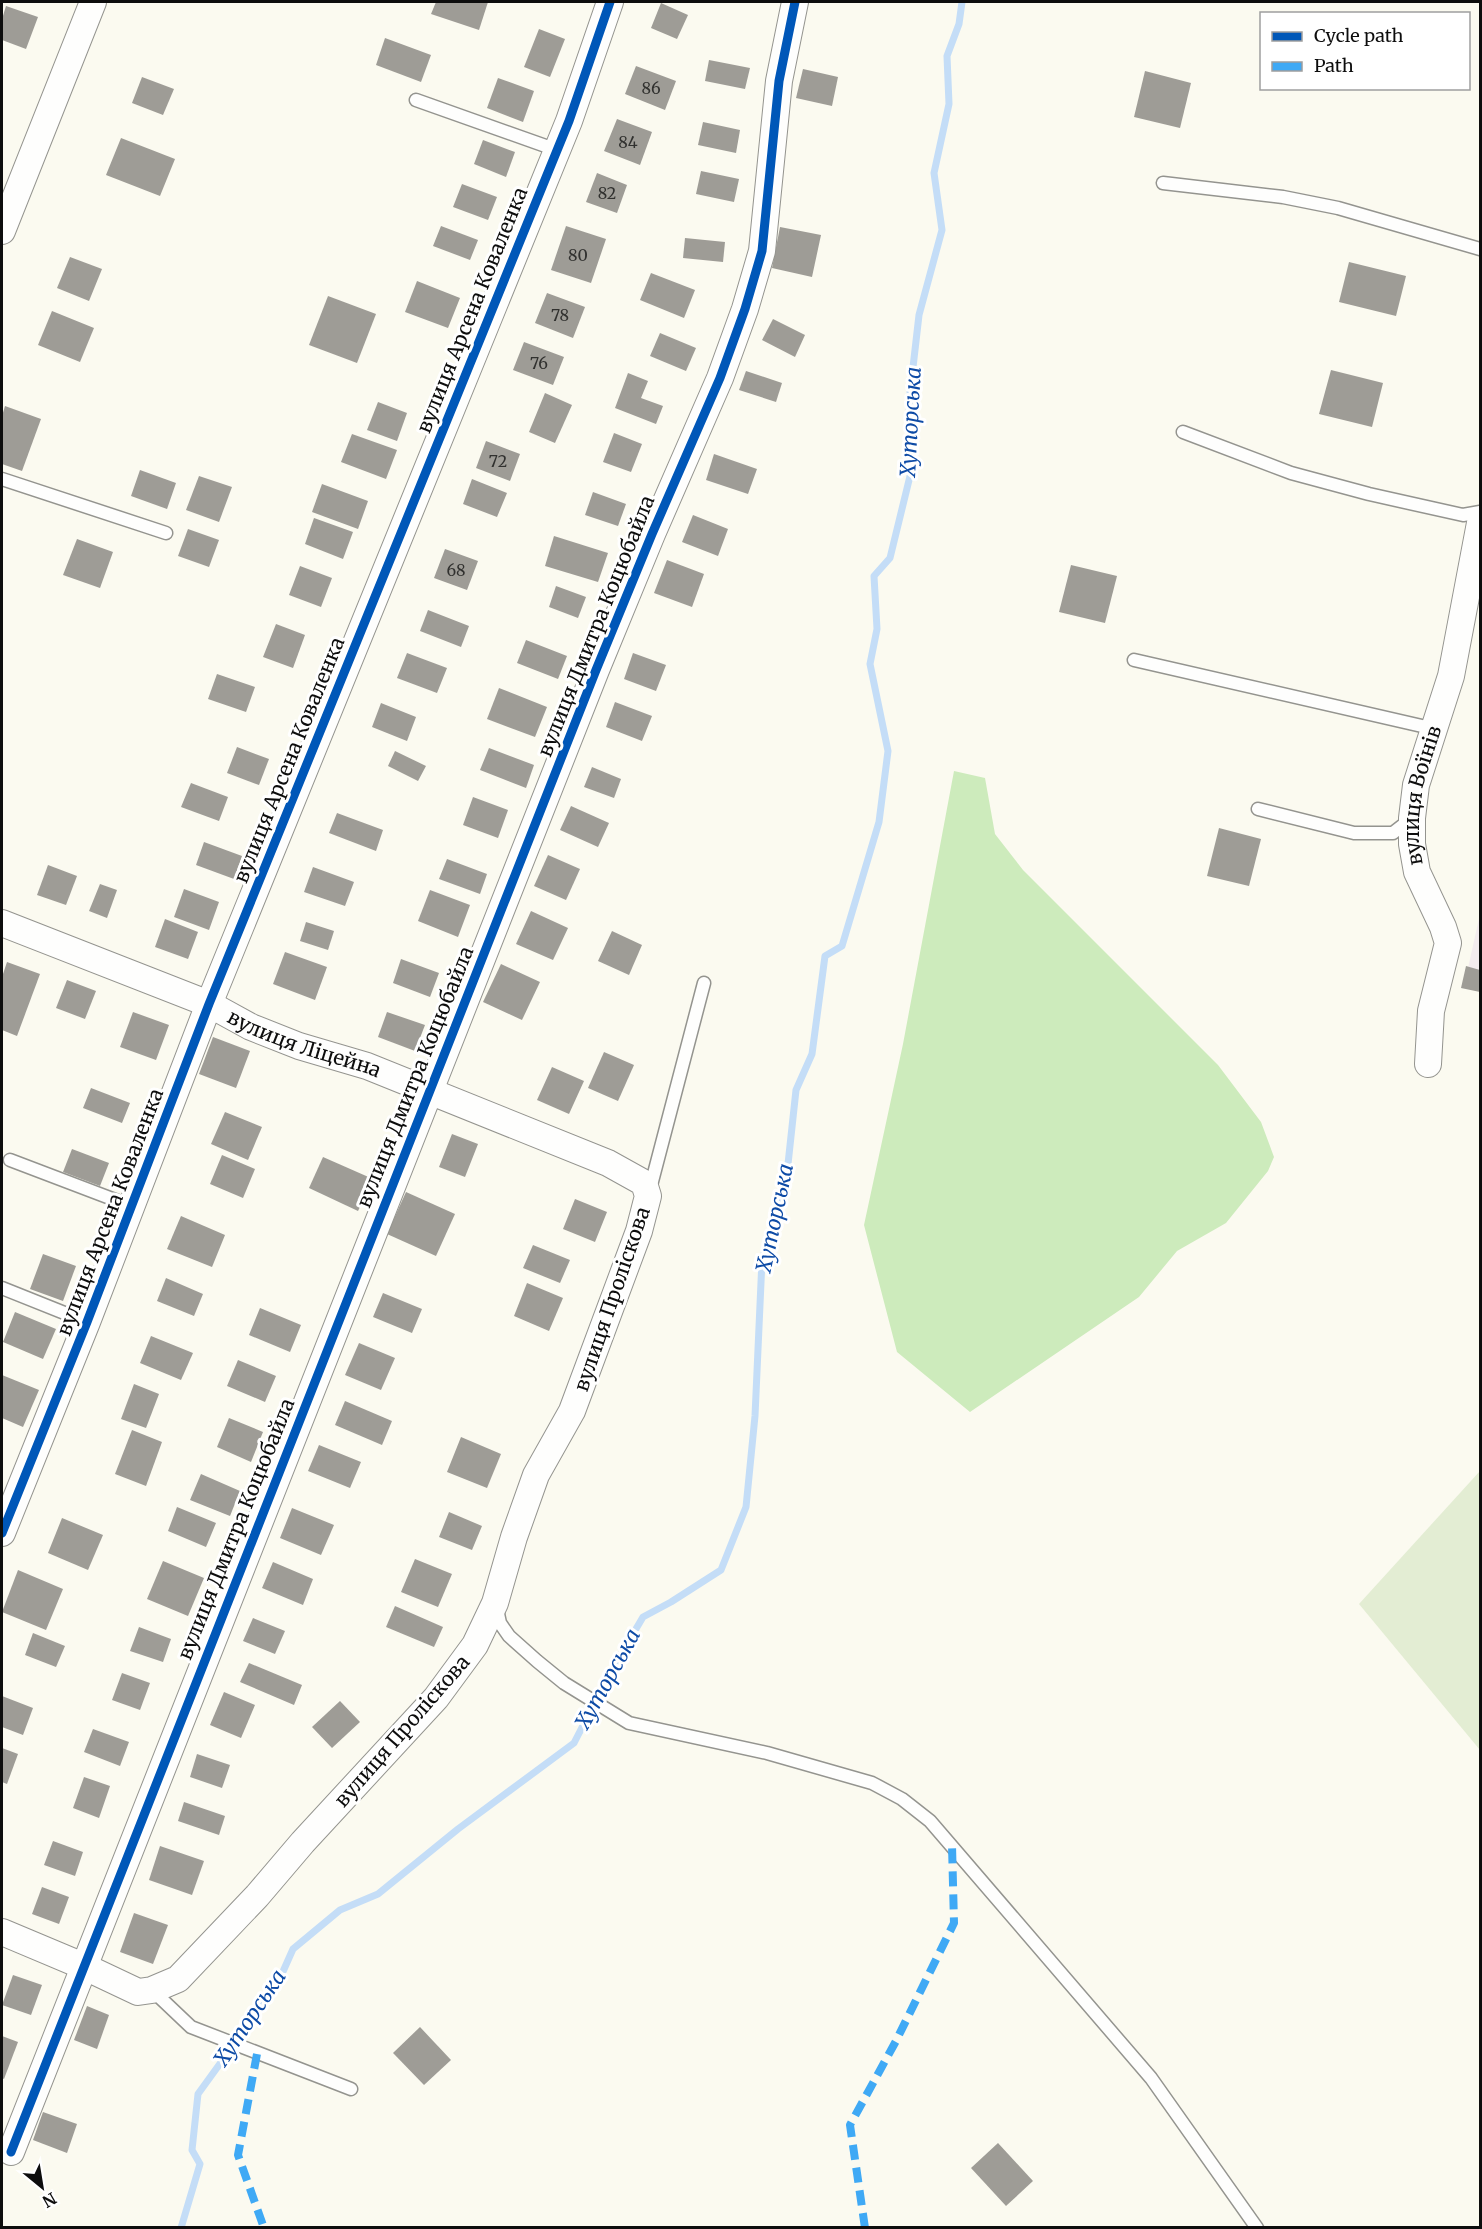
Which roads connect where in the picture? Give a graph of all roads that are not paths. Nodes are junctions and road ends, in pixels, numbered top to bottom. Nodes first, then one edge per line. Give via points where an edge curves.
1 (93, 2) edge
2 (610, 2) edge
3 (795, 2) edge
4 (416, 100) dead end
5 (557, 150) junction
6 (1163, 183) dead end
7 (2, 231) edge
8 (1480, 249) edge
9 (1183, 432) dead end
10 (2, 479) edge
11 (1480, 512) edge
12 (1480, 523) edge
13 (166, 532) dead end
14 (1134, 660) dead end
15 (1435, 729) junction
16 (1258, 810) dead end
17 (1412, 818) junction
18 (2, 923) edge
19 (704, 983) dead end
20 (209, 1005) junction
21 (1428, 1064) dead end
22 (428, 1092) junction
23 (10, 1160) dead end
24 (608, 1163) joint
25 (648, 1196) junction
26 (131, 1206) junction
27 (2, 1288) edge
28 (87, 1322) junction
29 (2, 1533) edge
30 (495, 1604) junction
31 (2, 1932) edge
32 (83, 1966) junction
33 (152, 1990) junction
34 (351, 2089) dead end
35 (11, 2152) dead end
36 (1257, 2228) edge

1 - 7 street
2 - 5 street, вулиця Арсена Коваленка
3 - 22 street, вулиця Дмитра Коцюбайла via 779,81 762,251 745,309
4 - 5 lane
5 - 20 street, вулиця Арсена Коваленка
6 - 8 lane via 1283,197 1338,208
9 - 11 lane via 1347,488 1463,515
10 - 13 lane
12 - 15 street, вулиця Воїнів via 1451,676
14 - 15 lane
15 - 17 street, вулиця Воїнів via 1416,785
16 - 17 lane via 1354,832 1392,833
17 - 21 street, вулиця Воїнів via 1417,872 1448,943 1431,1011
18 - 20 street, вулиця Ліцейна
19 - 25 lane
20 - 22 street, вулиця Ліцейна via 251,1027 367,1066
20 - 26 street, вулиця Арсена Коваленка
22 - 24 street, вулиця Ліцейна
22 - 32 street, вулиця Дмитра Коцюбайла
23 - 26 lane
24 - 25 street, вулиця Проліскова via 644,1183
25 - 30 street, вулиця Проліскова via 639,1231 572,1411 536,1475
26 - 28 street, вулиця Арсена Коваленка
27 - 28 lane
28 - 29 street, вулиця Арсена Коваленка
30 - 33 street, вулиця Проліскова via 475,1645 436,1698 191,1968 178,1979
30 - 36 lane via 500,1623 509,1636 564,1683 629,1723 767,1753 872,1783 902,1799 930,1821 1151,2078
31 - 32 street
32 - 33 street via 138,1992
32 - 35 street, вулиця Дмитра Коцюбайла
33 - 34 lane via 191,2027

